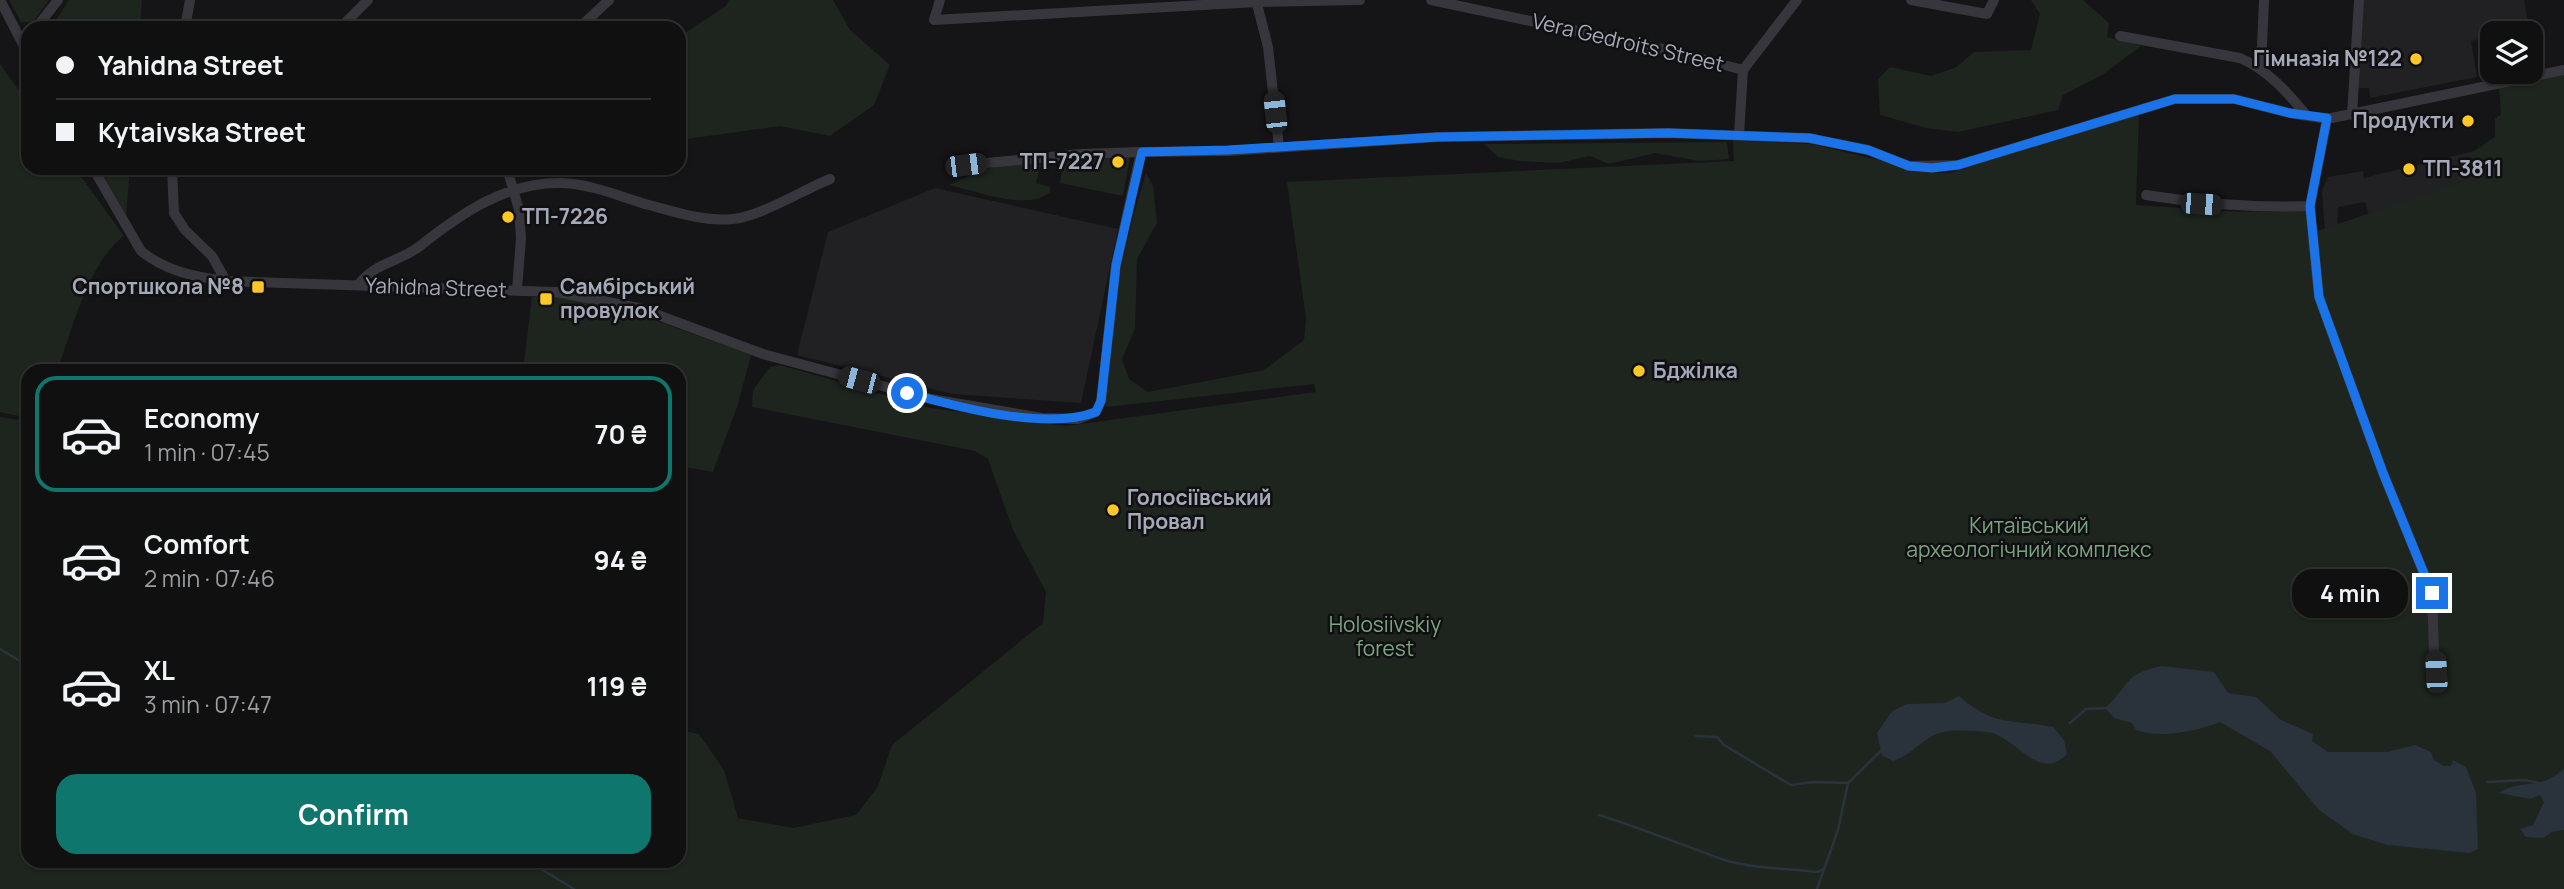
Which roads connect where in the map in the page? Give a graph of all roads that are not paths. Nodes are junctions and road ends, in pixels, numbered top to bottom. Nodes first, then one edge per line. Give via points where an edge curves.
1 (0, 0) edge
2 (58, 0) edge
3 (190, 0) edge
4 (368, 0) edge
5 (608, 0) edge
6 (940, 0) edge
7 (1360, 0) edge
8 (1431, 0) edge
9 (1797, 0) edge
10 (1912, 0) edge
11 (1994, 0) edge
12 (2264, 0) edge
13 (2360, 0) edge
14 (1257, 1) edge
15 (42, 21) edge
16 (186, 21) edge
17 (347, 21) edge
18 (586, 21) edge
19 (2120, 36) dead end
20 (21, 37) edge
21 (2261, 68) junction
22 (1744, 70) junction
23 (2564, 70) edge
24 (2307, 116) junction
25 (2352, 116) junction
26 (2327, 118) junction
27 (1739, 135) junction
28 (1279, 147) junction
29 (1142, 152) junction
30 (966, 165) dead end
31 (97, 175) edge
32 (172, 175) edge
33 (509, 175) edge
34 (830, 179) dead end
35 (512, 189) junction
36 (2146, 195) dead end
37 (2310, 206) junction
38 (226, 281) junction
39 (358, 285) junction
40 (517, 290) junction
41 (2435, 682) dead end

1 - 20 street
2 - 15 street
3 - 16 street
4 - 17 street
5 - 18 street
6 - 14 street via 934,20
7 - 14 street
8 - 22 street, Vera Gedroits Street
9 - 22 street, Vera Gedroits Street
10 - 11 street via 1987,14
12 - 21 street
13 - 25 street
14 - 28 street via 1268,47
19 - 21 street via 2240,58
21 - 24 street
22 - 27 street, Vera Gedroits Street
23 - 25 street
24 - 26 street
24 - 27 street via 2234,99 2175,99 1958,165 1932,168 1909,166 1868,150 1809,138
25 - 26 street
26 - 37 street
27 - 28 street via 1462,136
28 - 29 street
29 - 30 street
29 - 40 street, Yahidna Street via 1116,265 1101,401 1096,412 1078,419 1001,413 931,399 763,355 639,308 556,292
31 - 38 street, Yahidna Street via 141,251 177,271
32 - 38 street via 174,213 212,256
33 - 35 street
34 - 35 street via 734,219 670,211 563,183
35 - 39 street via 413,251 370,270
35 - 40 street via 521,238
36 - 37 street via 2256,208
37 - 41 street via 2324,317 2432,593
38 - 39 street, Yahidna Street
39 - 40 street, Yahidna Street

